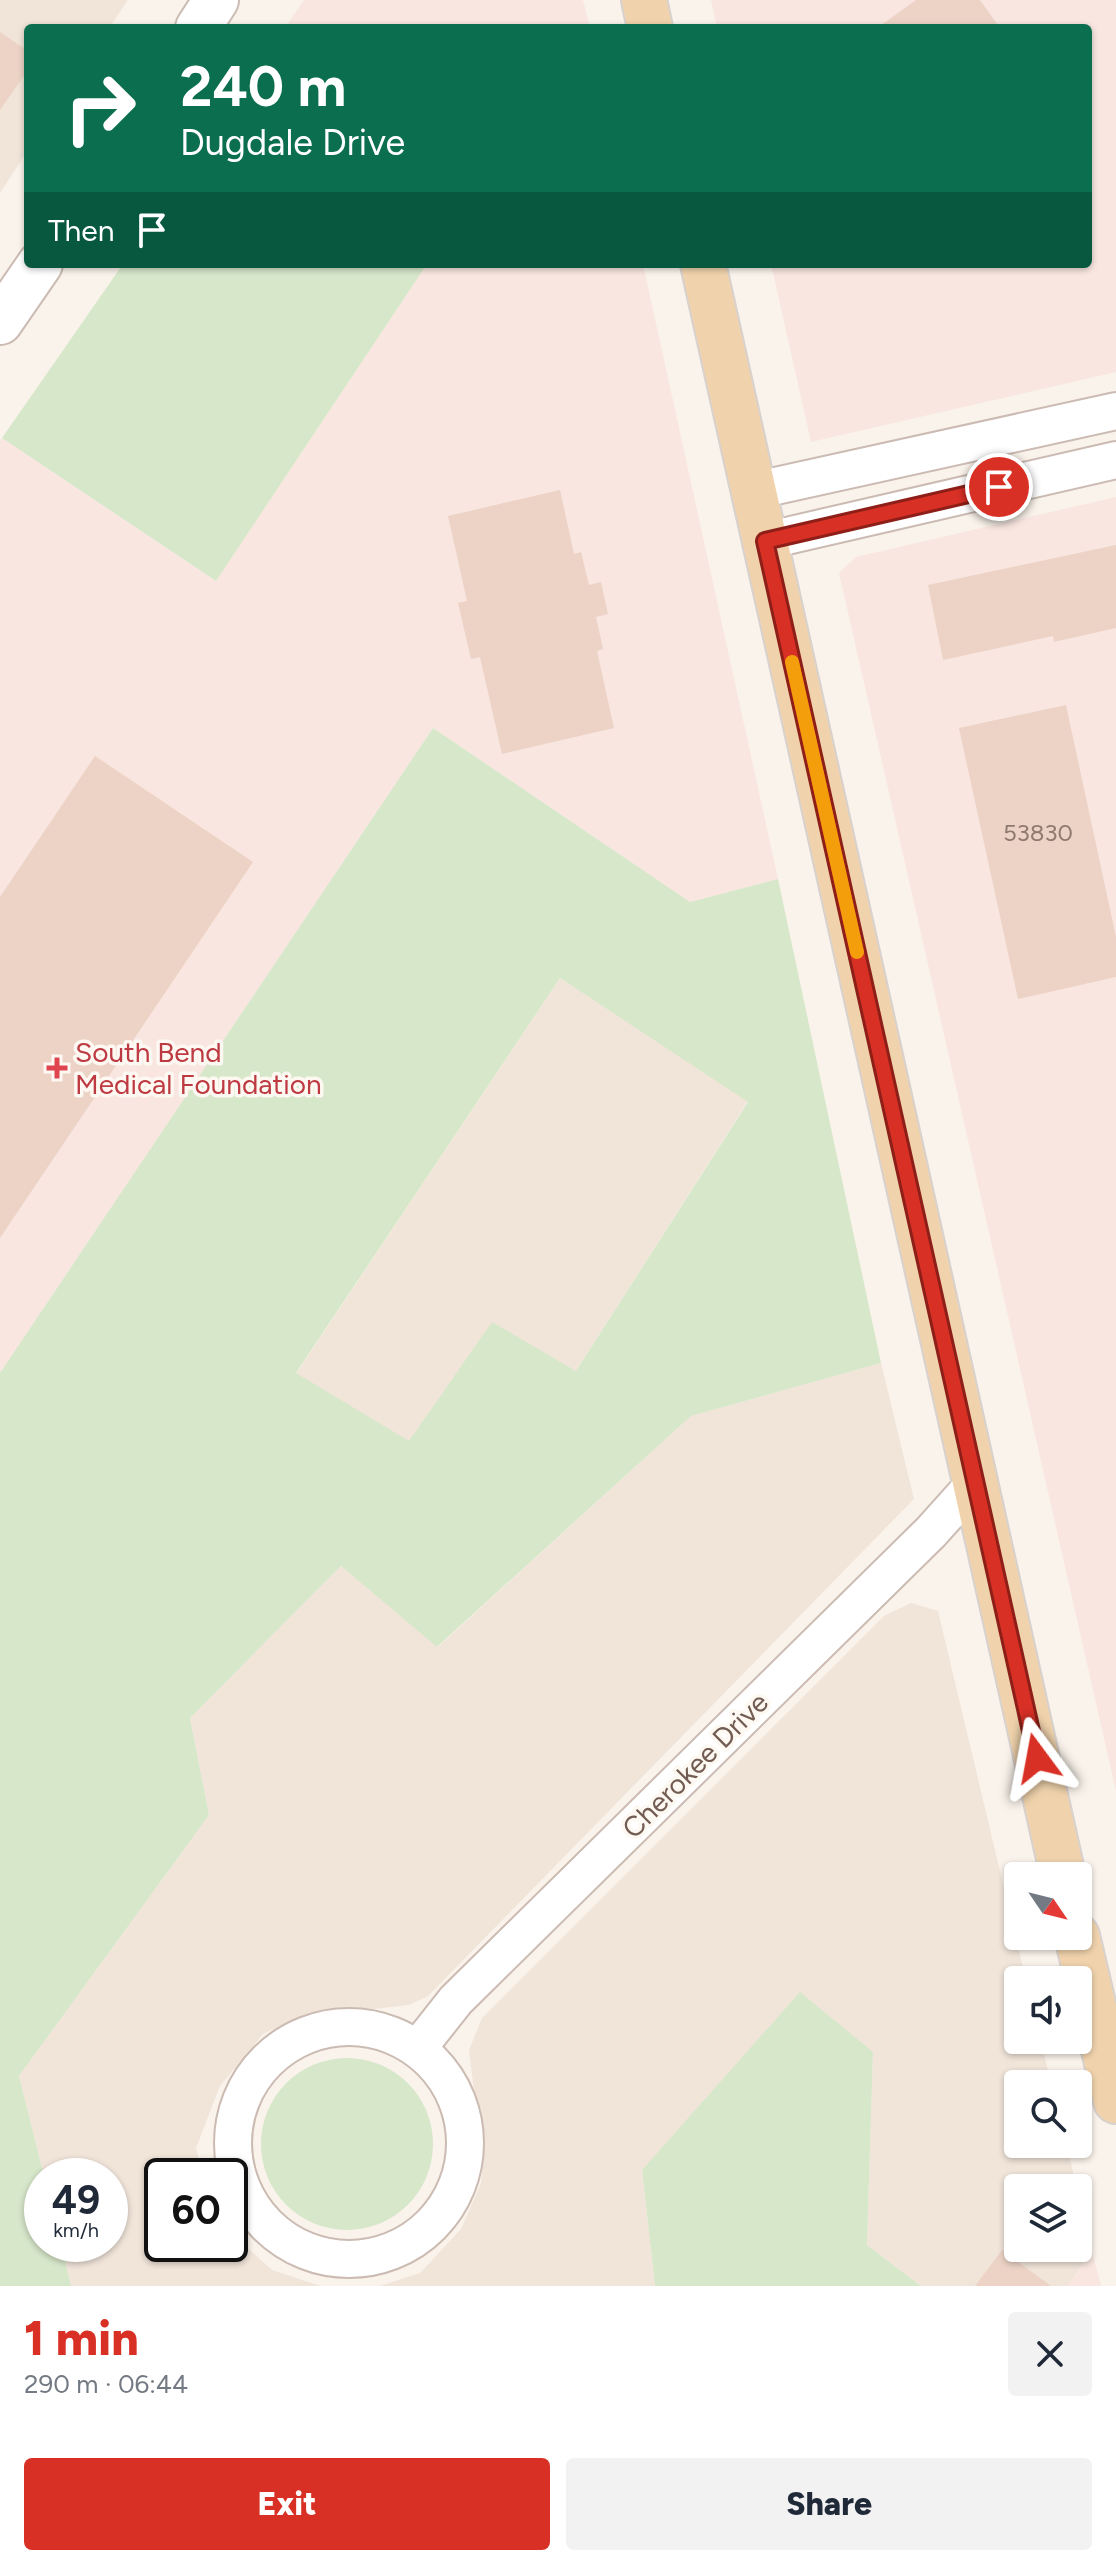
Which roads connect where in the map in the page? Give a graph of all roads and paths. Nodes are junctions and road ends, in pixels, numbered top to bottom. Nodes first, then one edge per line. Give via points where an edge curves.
1 (216, 0) edge
2 (644, 0) edge
3 (201, 24) edge
4 (649, 24) edge
5 (37, 268) edge
6 (704, 268) edge
7 (0, 322) edge
8 (1116, 411) edge
9 (1116, 460) edge
10 (753, 491) junction
11 (765, 541) junction
12 (975, 1483) junction
13 (1060, 1862) edge
14 (1080, 1950) edge
15 (418, 2048) junction
16 (1116, 2101) edge

1 - 3 street
2 - 4 main road
5 - 7 street
6 - 10 main road
8 - 10 street
9 - 11 street
10 - 11 main road
11 - 12 main road
12 - 13 main road
12 - 15 street, Cherokee Drive via 920,1544 456,2000
14 - 16 main road
15 - 15 street via 453,2091 466,2133 460,2176 433,2224 406,2245 376,2257 343,2260 310,2254 278,2237 253,2211 237,2178 232,2142 238,2106 255,2073 281,2048 313,2031 350,2026 386,2032

